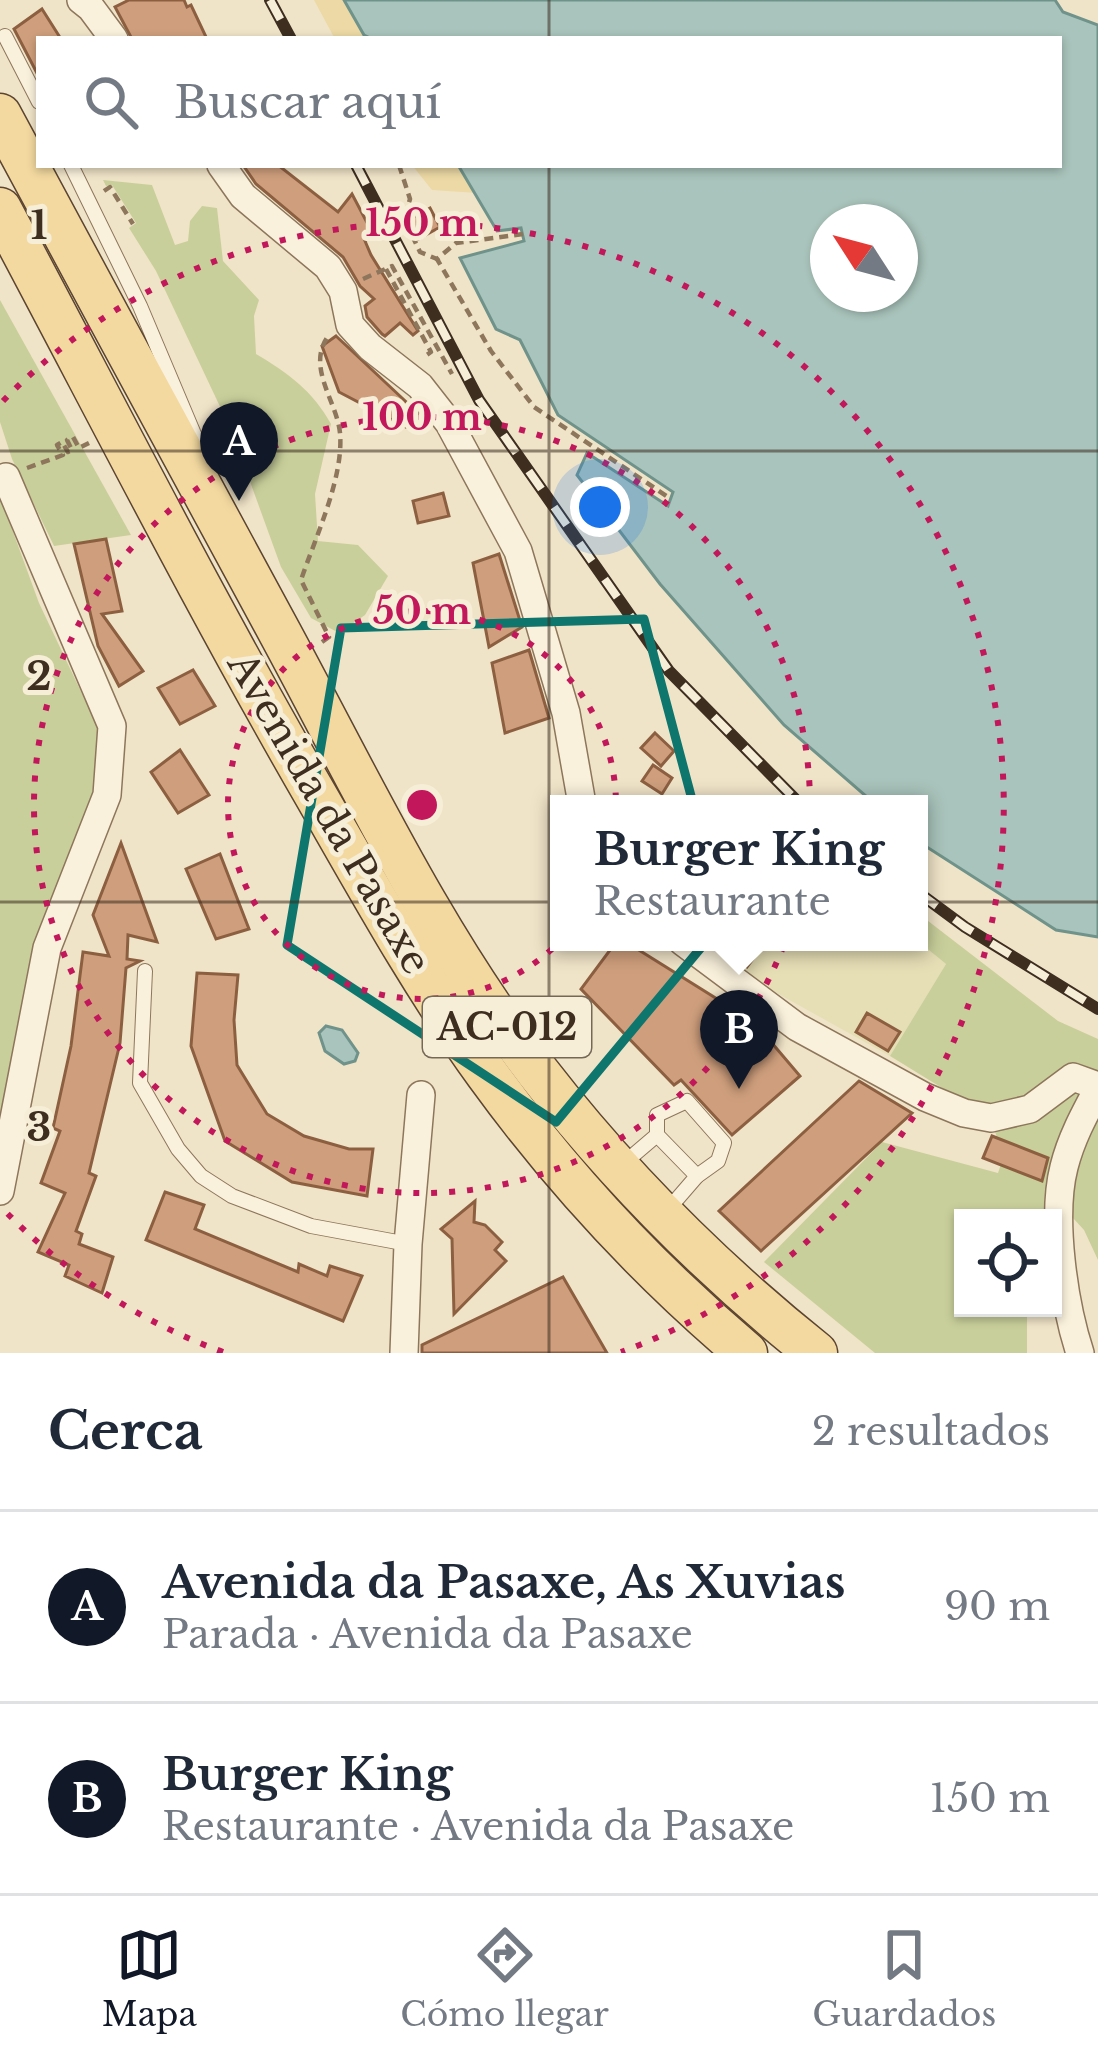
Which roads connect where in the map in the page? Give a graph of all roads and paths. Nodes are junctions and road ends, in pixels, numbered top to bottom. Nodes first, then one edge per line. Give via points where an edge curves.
1 (81, 0) edge
2 (5, 36) dead end
3 (112, 36) edge
4 (36, 96) edge
5 (0, 115) edge
6 (72, 168) edge
7 (223, 168) edge
8 (400, 168) edge
9 (104, 191) dead end
10 (0, 209) edge
11 (133, 224) dead end
12 (523, 234) dead end
13 (437, 260) junction
14 (386, 269) junction
15 (343, 292) junction
16 (491, 351) junction
17 (320, 353) dead end
18 (478, 358) dead end
19 (403, 370) junction
20 (452, 374) dead end
21 (79, 448) dead end
22 (6, 477) joint
23 (671, 499) dead end
24 (222, 527) junction
25 (313, 639) dead end
26 (322, 642) dead end
27 (322, 657) dead end
28 (580, 795) edge
29 (370, 890) junction
30 (695, 951) edge
31 (145, 971) dead end
32 (1098, 1088) edge
33 (421, 1095) dead end
34 (657, 1135) junction
35 (617, 1169) junction
36 (697, 1176) junction
37 (0, 1191) edge
38 (661, 1217) junction
39 (407, 1244) junction
40 (404, 1353) edge
41 (715, 1353) edge
42 (746, 1353) edge
43 (816, 1353) edge
44 (1080, 1353) edge

1 - 3 street
2 - 4 lane
5 - 24 main road, Avenida da Pasaxe / AC-012
6 - 24 lane via 197,435
7 - 15 street via 243,196 328,267
8 - 13 path via 410,199 404,219 420,252
9 - 11 path via 110,188
10 - 29 main road, Avenida da Pasaxe / AC-012 via 239,662
12 - 13 path via 456,243
13 - 16 path
14 - 15 path
14 - 19 path via 431,352
14 - 20 path via 392,266
15 - 19 street via 350,325
16 - 18 path
16 - 23 path via 534,406
17 - 26 path via 341,448 301,580 329,637
19 - 28 street via 449,423 518,551 566,713
21 - 22 path via 73,437 73,450 62,442 63,454
22 - 37 street via 112,726 107,796 47,948
24 - 35 main road, Avenida da Pasaxe / AC-012 via 442,931 534,1067
25 - 27 path
29 - 41 main road via 381,940 436,1033 523,1152
29 - 42 main road, Avenida da Pasaxe / AC-012 via 484,1071 559,1168
30 - 32 street via 797,1027 964,1113 991,1118 1030,1109 1072,1077
31 - 39 lane via 140,1082 201,1176 311,1226
32 - 44 street via 1062,1172 1064,1290
33 - 39 street
34 - 35 lane
34 - 36 lane
34 - 36 lane via 657,1115 687,1101 724,1142 718,1161
35 - 38 main road, Avenida da Pasaxe / AC-012
36 - 38 lane
38 - 43 main road, Avenida da Pasaxe / AC-012
39 - 40 street

